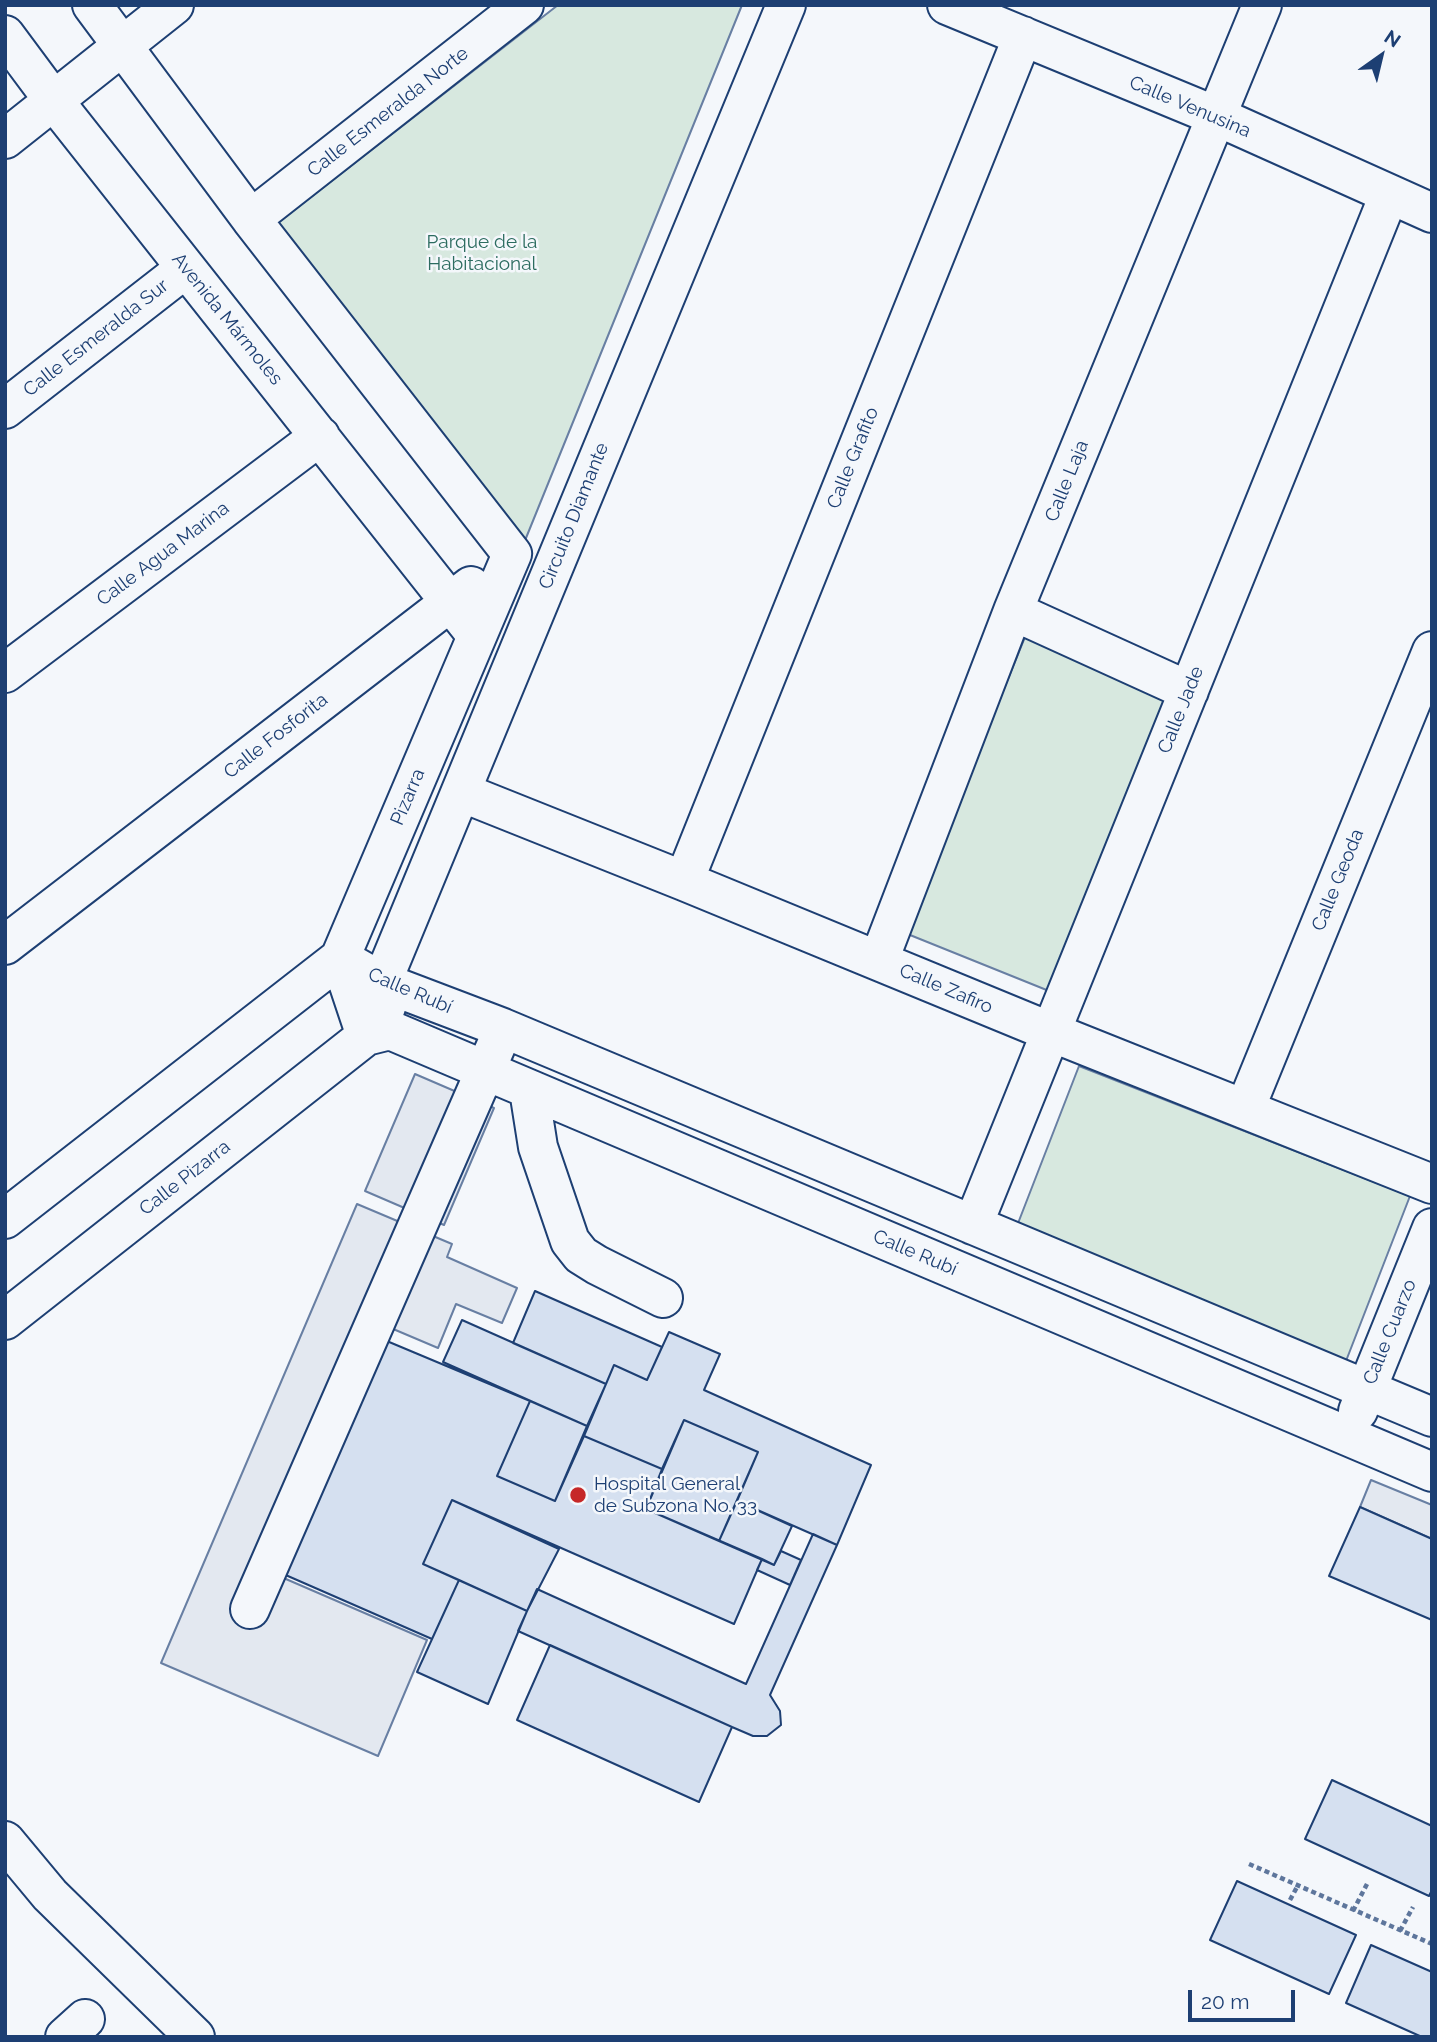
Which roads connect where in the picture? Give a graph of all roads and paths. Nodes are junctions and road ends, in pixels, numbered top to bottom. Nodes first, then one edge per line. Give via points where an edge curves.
1 (92, 5) edge
2 (174, 5) edge
3 (524, 5) edge
4 (786, 5) edge
5 (947, 5) edge
6 (1262, 5) edge
7 (5, 35) edge
8 (1023, 36) junction
9 (122, 46) junction
10 (54, 102) junction
11 (1216, 116) junction
12 (5, 139) edge
13 (1389, 195) junction
14 (1432, 213) edge
15 (251, 219) junction
16 (186, 268) junction
17 (5, 409) edge
18 (320, 436) junction
19 (512, 554) junction
20 (548, 579) junction
21 (450, 603) junction
22 (1013, 611) junction
23 (477, 636) junction
24 (1432, 651) edge
25 (5, 673) edge
26 (1189, 691) junction
27 (461, 793) junction
28 (684, 881) junction
29 (5, 944) edge
30 (340, 958) junction
31 (879, 960) junction
32 (382, 982) junction
33 (503, 1028) junction
34 (1051, 1032) junction
35 (378, 1033) junction
36 (485, 1070) junction
37 (529, 1090) junction
38 (1245, 1109) junction
39 (1432, 1184) edge
40 (5, 1219) edge
41 (973, 1224) junction
42 (1432, 1228) edge
43 (663, 1298) dead end
44 (5, 1320) edge
45 (1367, 1388) junction
46 (1432, 1417) edge
47 (1348, 1436) junction
48 (1432, 1472) edge
49 (250, 1609) dead end
50 (5, 1841) edge
51 (1249, 1864) dead end
52 (1368, 1882) dead end
53 (1297, 1887) junction
54 (1290, 1900) dead end
55 (1413, 1907) dead end
56 (1353, 1910) junction
57 (1400, 1931) junction
58 (1432, 1944) edge
59 (195, 2037) edge

1 - 9 street
2 - 9 street
3 - 15 street, Calle Esmeralda Norte
4 - 20 street, Circuito Diamante
5 - 8 street, Calle Venusina
6 - 11 street, Calle Laja
7 - 10 street, Avenida Mármoles
8 - 11 street, Calle Venusina
8 - 28 street, Calle Grafito
9 - 10 street
9 - 15 street
10 - 12 street
10 - 16 street, Avenida Mármoles
11 - 13 street, Calle Venusina
11 - 22 street, Calle Laja
13 - 14 street, Calle Venusina
13 - 26 street, Calle Jade
15 - 19 street
16 - 17 street, Calle Esmeralda Sur
16 - 18 street, Avenida Mármoles
18 - 21 street, Avenida Mármoles
18 - 25 street, Calle Agua Marina
19 - 20 street
19 - 21 street, Calle Fosforita
19 - 23 street, Pizarra
20 - 27 street, Circuito Diamante
21 - 23 street
21 - 29 street, Calle Fosforita
22 - 26 street
22 - 31 street, Calle Laja
23 - 30 street, Pizarra
24 - 38 street, Calle Geoda
26 - 34 street, Calle Jade
27 - 28 street, Calle Zafiro
27 - 32 street, Circuito Diamante
28 - 31 street, Calle Zafiro
30 - 32 street, Calle Rubí
30 - 35 street, Calle Rubí
30 - 40 street
31 - 34 street, Calle Zafiro
32 - 33 street, Calle Rubí
32 - 35 street
33 - 36 street
33 - 41 street, Calle Rubí
34 - 38 street, Calle Zafiro
34 - 41 street, Calle Jade
35 - 36 street, Calle Rubí
35 - 44 street, Calle Pizarra
36 - 37 street, Calle Rubí
36 - 49 street
37 - 43 street via 538,1147 570,1241 597,1265
37 - 47 street, Calle Rubí
38 - 39 street, Calle Zafiro
41 - 45 street, Calle Rubí
42 - 45 street, Calle Cuarzo
45 - 46 street, Calle Rubí
45 - 47 street, Calle Cuarzo
47 - 48 street, Calle Rubí
50 - 59 street via 51,1895
51 - 53 path
52 - 56 path
53 - 54 path
53 - 56 path
55 - 57 path
56 - 57 path
57 - 58 path

